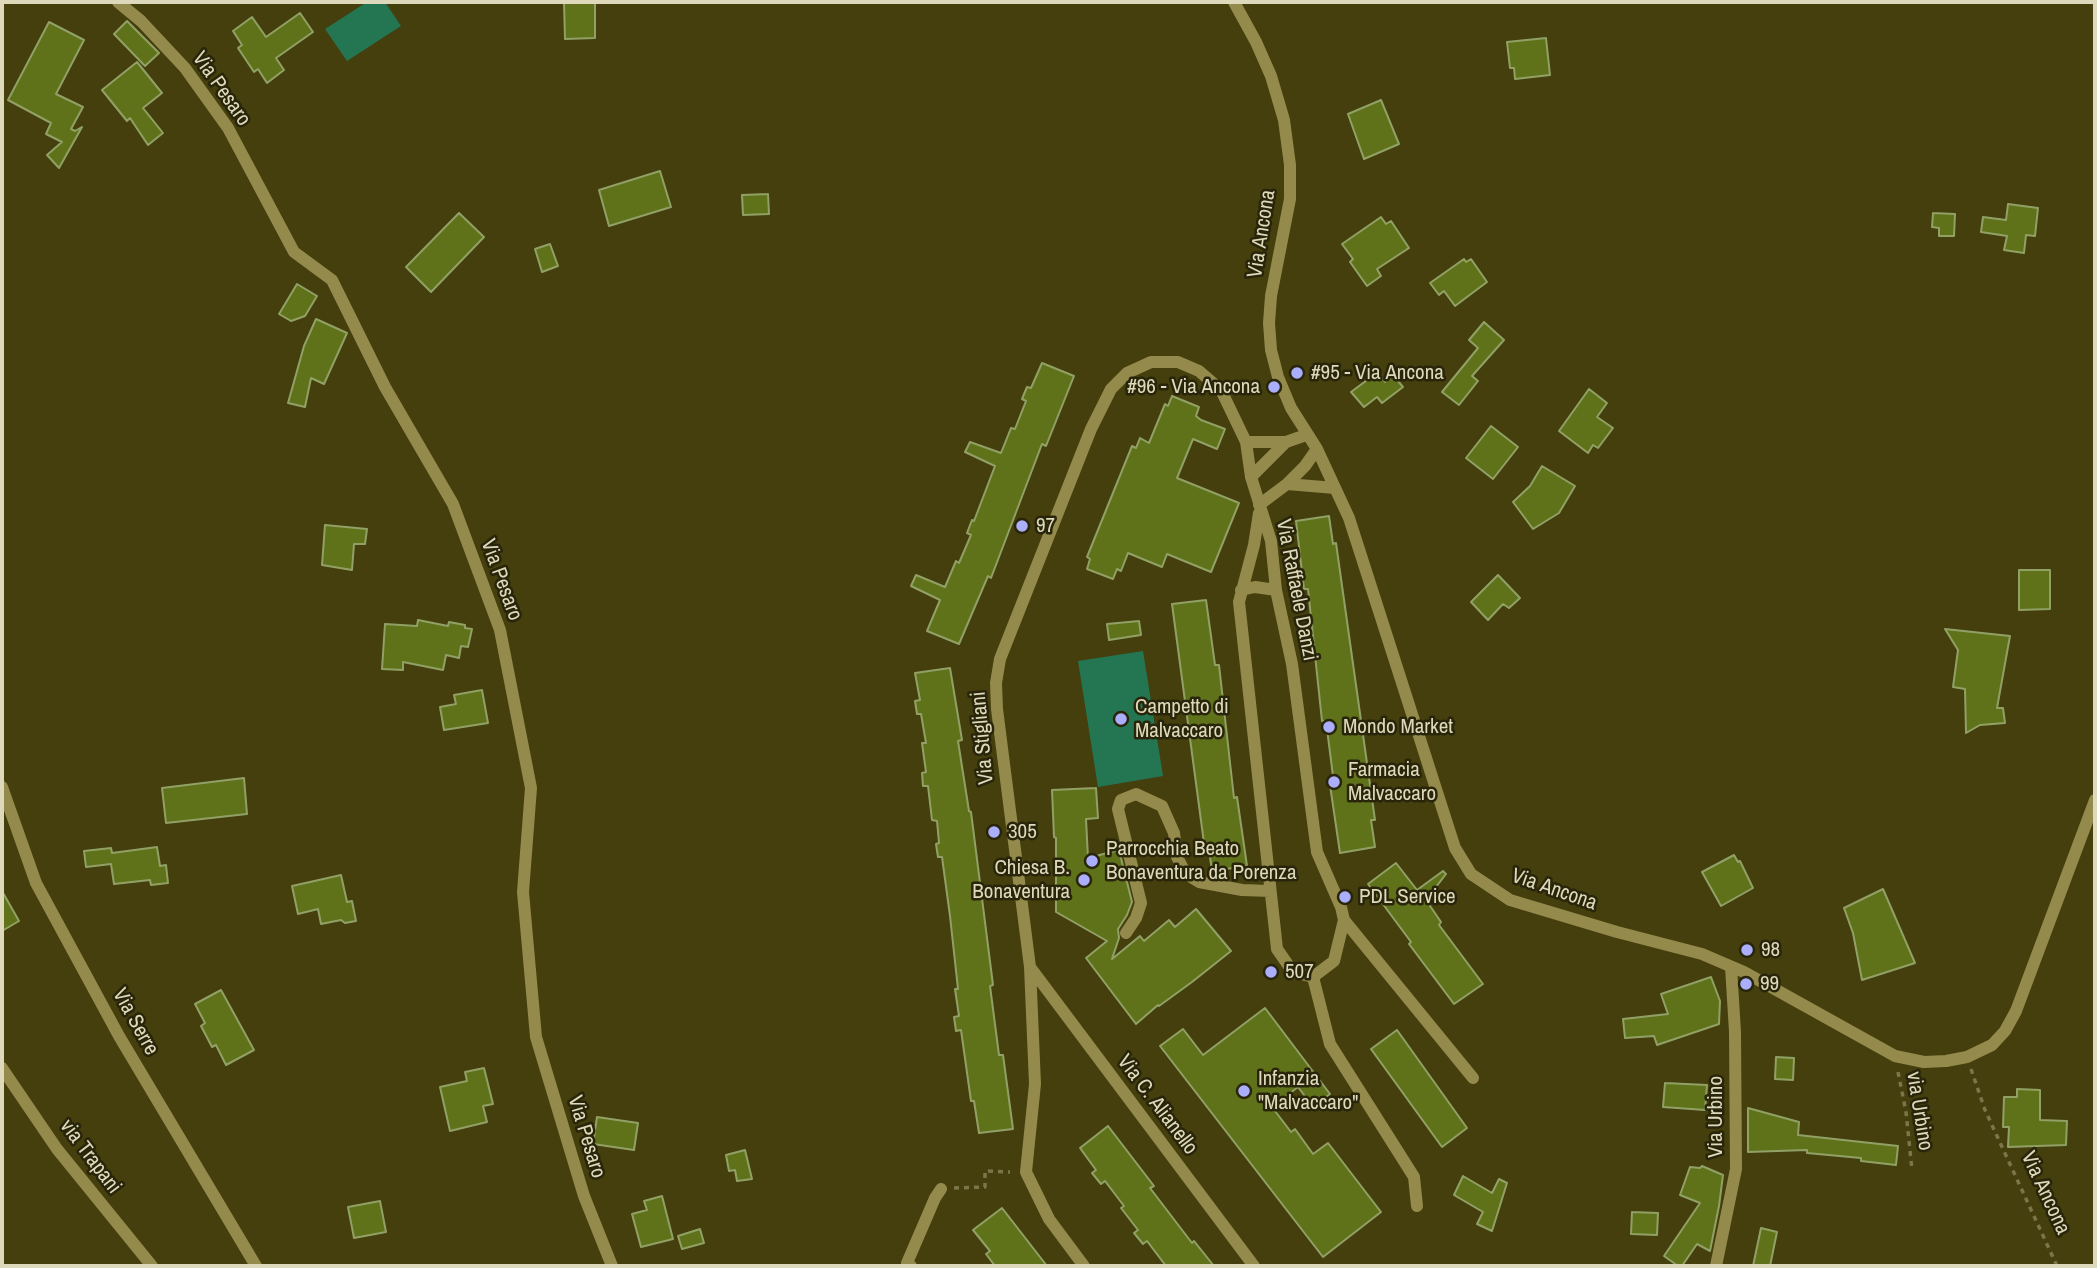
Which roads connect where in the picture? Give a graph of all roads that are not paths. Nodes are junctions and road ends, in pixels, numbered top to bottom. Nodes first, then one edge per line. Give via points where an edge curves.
1 (118, 2) edge
2 (1234, 2) edge
3 (1306, 435) junction
4 (1246, 442) junction
5 (1286, 442) junction
6 (1317, 449) junction
7 (1251, 477) junction
8 (1287, 484) junction
9 (1335, 488) junction
10 (1259, 505) junction
11 (1241, 590) junction
12 (1276, 590) junction
13 (2, 787) edge
14 (2095, 800) edge
15 (1270, 891) junction
16 (1344, 920) junction
17 (1126, 933) dead end
18 (1030, 967) junction
19 (1731, 967) junction
20 (1313, 977) junction
21 (2, 1068) edge
22 (1473, 1078) dead end
23 (941, 1189) road end
24 (1417, 1206) dead end
25 (909, 1264) edge
26 (152, 1266) edge
27 (256, 1266) edge
28 (612, 1266) edge
29 (1084, 1266) edge
30 (1254, 1266) edge
31 (1716, 1266) edge

1 - 28 street, Via Pesaro via 185,68 228,128 294,252 331,279 385,387 453,504 500,630 531,788 523,892 536,1037 584,1196
2 - 3 street, Via Ancona via 1256,42 1284,120 1290,199 1269,324 1278,377
3 - 5 street
3 - 6 street, Via Ancona
4 - 5 street
4 - 7 street, Via Stigliani
4 - 18 street, Via Stigliani via 1221,390 1178,362 1151,362 1127,373 1111,389 1091,429 1000,659 996,683
5 - 7 street
6 - 8 street
6 - 9 street, Via Ancona
7 - 10 street, Via Stigliani
8 - 9 street
8 - 10 street
9 - 19 street, Via Ancona via 1349,518 1455,848 1471,874 1510,900 1702,954
10 - 11 street, Via Raffaele Danzi
10 - 12 street, Via Raffaele Danzi via 1271,541
11 - 12 street
11 - 15 street, Via Raffaele Danzi
12 - 16 street, Via Raffaele Danzi via 1292,664 1317,852
13 - 27 street, Via Serre via 36,883 119,1036
14 - 19 street, Via Ancona via 2016,1011 1992,1045 1967,1058 1924,1062 1895,1056
15 - 17 street via 1199,882 1186,874 1162,806 1136,794 1121,800 1118,808 1140,903
15 - 20 street, Via Raffaele Danzi via 1276,949 1293,972
16 - 20 street via 1334,961
16 - 22 street, Via Raffaele Danzi
18 - 29 street, Via Stigliani via 1035,1084 1026,1172 1049,1219
18 - 30 street, Via C. Alianello
19 - 31 street, Via Urbino via 1736,1169
20 - 24 street via 1330,1044 1413,1177
21 - 26 street, via Trapani via 57,1149
23 - 25 street

